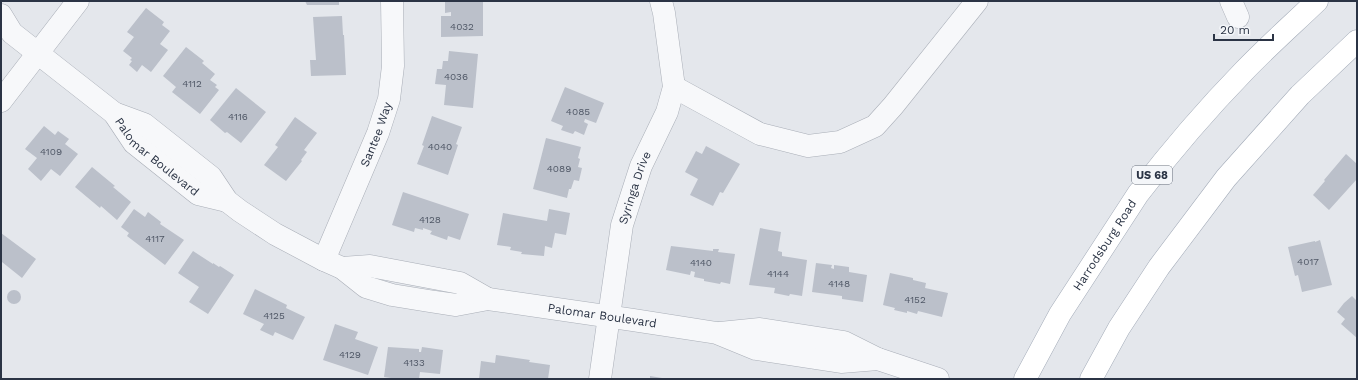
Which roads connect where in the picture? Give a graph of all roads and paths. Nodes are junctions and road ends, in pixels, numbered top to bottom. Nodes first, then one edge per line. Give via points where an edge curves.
1 (78, 1) edge
2 (392, 1) edge
3 (661, 1) edge
4 (978, 1) edge
5 (1317, 1) edge
6 (1, 15) edge
7 (7, 32) edge
8 (1357, 41) edge
9 (38, 54) junction
10 (674, 87) junction
11 (1, 101) edge
12 (333, 264) junction
13 (609, 316) junction
14 (600, 379) edge
15 (938, 379) edge
16 (1025, 379) edge
17 (1091, 379) edge

1 - 9 street
2 - 12 street, Santee Way via 393,66 389,99
3 - 10 street, Syringa Drive
4 - 10 street via 875,126 840,142 808,146 760,134
5 - 16 main road, Harrodsburg Road / US 68 via 1244,71 1180,140 1152,175 1060,314
6 - 7 street, Palomar Boulevard
7 - 9 street, Palomar Boulevard
8 - 17 main road via 1300,95 1226,178 1159,267 1119,328
9 - 11 street
9 - 12 street, Palomar Boulevard via 114,113 144,124 211,177 227,201 240,211 275,234
10 - 13 street, Syringa Drive via 667,112 641,166 622,225
12 - 13 street, Palomar Boulevard via 370,266 460,283 488,299
13 - 14 street, Syringa Drive
13 - 15 street, Palomar Boulevard via 717,333 760,329 844,342 878,359

